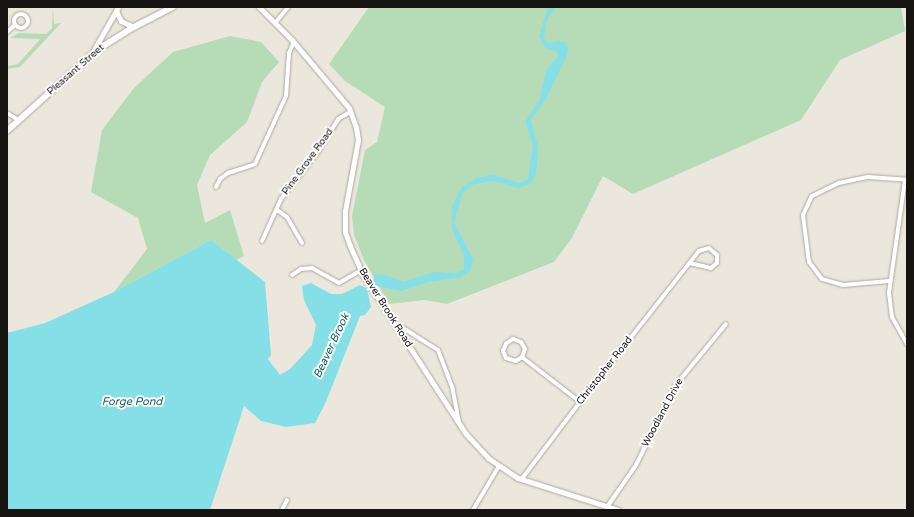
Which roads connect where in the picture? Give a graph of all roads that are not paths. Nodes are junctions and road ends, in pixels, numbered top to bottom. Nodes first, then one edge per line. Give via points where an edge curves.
1 (173, 7) edge
2 (259, 7) edge
3 (288, 7) edge
4 (117, 9) edge
5 (276, 22) junction
6 (15, 25) dead end
7 (134, 27) junction
8 (7, 32) edge
9 (294, 42) junction
10 (89, 58) junction
11 (350, 112) junction
12 (7, 113) edge
13 (17, 119) junction
14 (7, 131) edge
15 (906, 180) edge
16 (216, 187) dead end
17 (277, 210) junction
18 (262, 241) dead end
19 (302, 242) dead end
20 (690, 263) junction
21 (361, 272) junction
22 (292, 275) dead end
23 (889, 281) junction
24 (393, 321) junction
25 (726, 324) dead end
26 (907, 344) edge
27 (522, 357) junction
28 (580, 402) junction
29 (459, 423) junction
30 (499, 466) junction
31 (521, 480) junction
32 (287, 500) dead end
33 (607, 507) junction
34 (282, 510) edge
35 (473, 510) edge
36 (618, 510) edge

1 - 7 main road, Pleasant Street
2 - 5 street, Beaver Brook Road
3 - 5 street
4 - 7 street via 121,21
4 - 10 street
5 - 9 street, Beaver Brook Road
6 - 8 street
7 - 10 main road, Pleasant Street
9 - 11 street, Beaver Brook Road via 337,91
9 - 16 street via 289,53 286,96 255,164 228,173 220,179
10 - 13 main road, Pleasant Street via 56,89
11 - 17 street, Pine Grove Road via 338,119 317,153 281,199
11 - 21 street, Beaver Brook Road via 358,140 346,202 345,226
12 - 13 street
13 - 14 main road, Pleasant Street
15 - 23 street
15 - 23 street via 868,177 834,184 812,196 803,215 810,262 822,279 843,285
17 - 18 street, Pine Grove Road
17 - 19 street via 287,217
20 - 20 street, Christopher Road via 704,248 712,249 717,255 717,263 711,268
20 - 28 street, Christopher Road
21 - 22 street via 339,283 312,268 300,269
21 - 24 street, Beaver Brook Road
23 - 26 street via 892,317
24 - 29 street, Beaver Brook Road
24 - 29 street via 438,350 452,386
25 - 33 street, Woodland Drive via 676,386 636,465
27 - 27 street via 525,349 521,342 513,339 506,344 503,351 508,359 516,361
27 - 28 street
28 - 31 street, Christopher Road
29 - 30 street, Beaver Brook Road via 475,446
30 - 31 street, Beaver Brook Road
30 - 35 street
31 - 33 street, Beaver Brook Road
32 - 34 street
33 - 36 street, Beaver Brook Road

